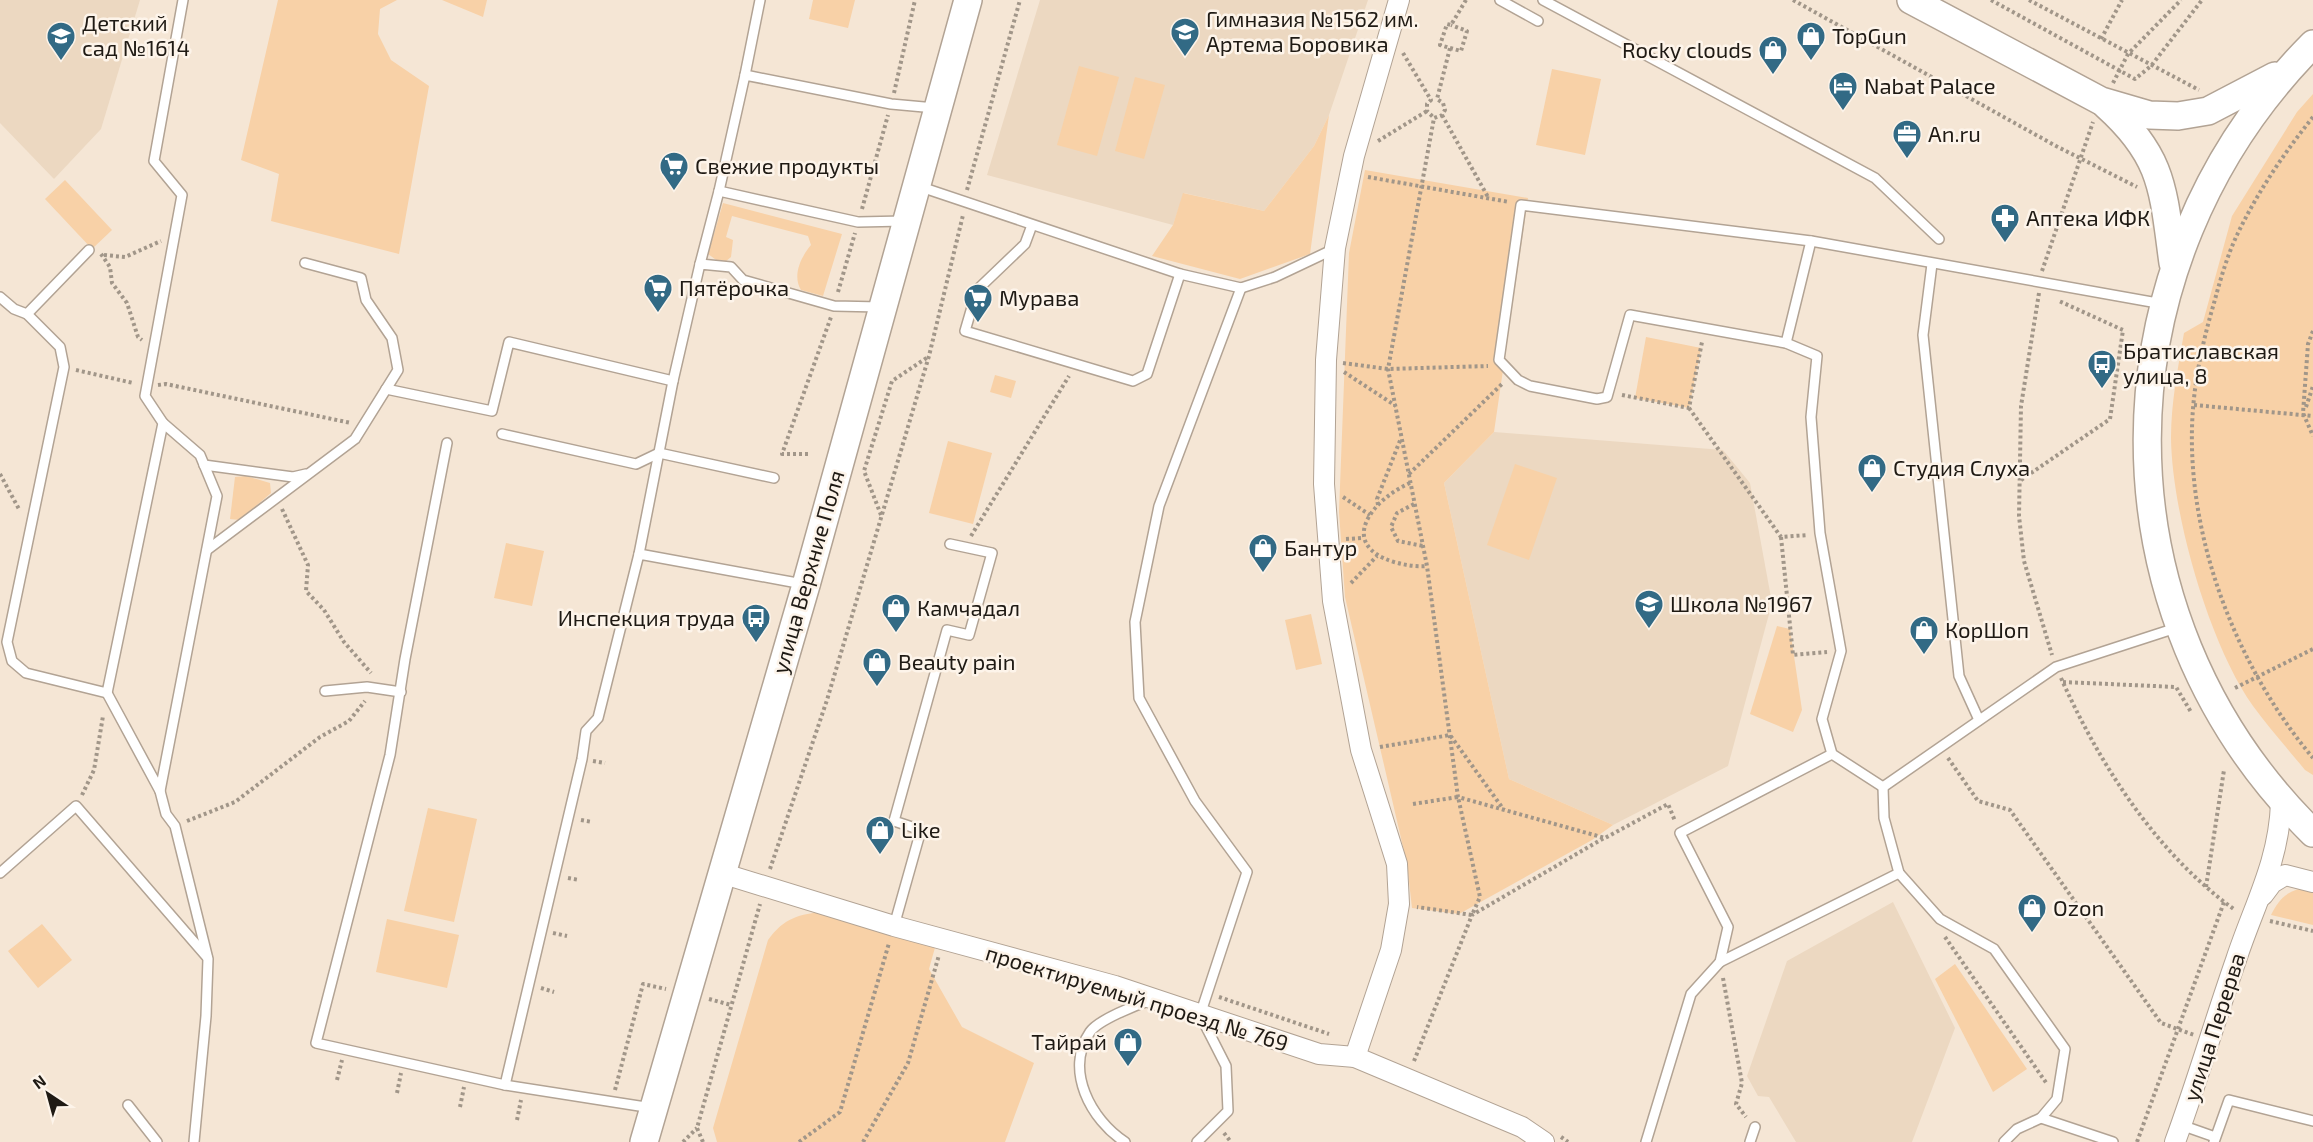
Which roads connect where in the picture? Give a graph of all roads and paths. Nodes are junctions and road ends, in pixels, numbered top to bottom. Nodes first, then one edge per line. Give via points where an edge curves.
1 (183, 0) edge
2 (760, 0) edge
3 (915, 0) edge
4 (968, 0) edge
5 (1020, 0) edge
6 (1399, 0) edge
7 (1467, 0) edge
8 (1500, 0) edge
9 (1544, 0) edge
10 (1793, 0) edge
11 (1991, 0) edge
12 (2030, 0) edge
13 (2122, 0) edge
14 (2181, 0) edge
15 (2202, 0) edge
16 (1923, 3) edge
17 (1538, 21) dead end
18 (1451, 25) junction
19 (1389, 30) junction
20 (2101, 39) junction
21 (2313, 44) edge
22 (1450, 48) junction
23 (2128, 54) junction
24 (2151, 66) junction
25 (2292, 66) junction
26 (2120, 70) junction
27 (745, 75) junction
28 (2206, 94) dead end
29 (1437, 99) junction
30 (1431, 100) junction
31 (891, 104) junction
32 (938, 108) junction
33 (1427, 111) junction
34 (2097, 111) junction
35 (1442, 115) junction
36 (2313, 117) edge
37 (1434, 118) junction
38 (2081, 158) junction
39 (1352, 165) junction
40 (916, 186) junction
41 (1422, 188) junction
42 (719, 191) junction
43 (1488, 198) junction
44 (2164, 201) junction
45 (964, 203) junction
46 (1521, 205) junction
47 (906, 221) junction
48 (1032, 225) junction
49 (175, 235) junction
50 (1939, 239) dead end
51 (1811, 241) junction
52 (1335, 248) junction
53 (89, 250) joint
54 (103, 255) junction
55 (305, 263) dead end
56 (700, 264) junction
57 (1932, 264) junction
58 (2174, 267) junction
59 (1180, 274) junction
60 (1241, 288) junction
61 (2039, 288) junction
62 (0, 297) edge
63 (2163, 304) junction
64 (882, 308) junction
65 (27, 314) junction
66 (1704, 329) junction
67 (2313, 331) edge
68 (1786, 343) junction
69 (154, 350) junction
70 (929, 356) junction
71 (1326, 360) junction
72 (1077, 363) junction
73 (64, 367) junction
74 (1388, 369) junction
75 (1515, 378) junction
76 (673, 381) junction
77 (147, 386) junction
78 (2313, 386) edge
79 (386, 389) junction
80 (1609, 392) junction
81 (2194, 405) junction
82 (1396, 406) junction
83 (1689, 408) junction
84 (2303, 413) junction
85 (2313, 416) edge
86 (163, 423) junction
87 (363, 426) junction
88 (502, 434) dead end
89 (2313, 436) edge
90 (1401, 437) junction
91 (447, 443) dead end
92 (659, 453) junction
93 (204, 465) junction
94 (310, 473) junction
95 (0, 474) edge
96 (1408, 474) junction
97 (774, 478) dead end
98 (2020, 481) junction
99 (1410, 483) junction
100 (1324, 484) junction
101 (276, 498) junction
102 (1414, 504) junction
103 (1378, 505) junction
104 (881, 515) junction
105 (1370, 515) junction
106 (30, 530) junction
107 (1820, 533) junction
108 (1781, 537) junction
109 (950, 544) dead end
110 (1423, 546) junction
111 (964, 547) junction
112 (207, 550) junction
113 (639, 554) junction
114 (1377, 556) junction
115 (1427, 566) junction
116 (806, 585) junction
117 (1333, 601) junction
118 (2179, 627) junction
119 (2313, 650) edge
120 (1841, 651) junction
121 (2056, 667) junction
122 (2255, 677) junction
123 (2063, 682) junction
124 (375, 688) junction
125 (2235, 688) dead end
126 (325, 691) dead end
127 (401, 692) junction
128 (107, 693) junction
129 (2191, 712) dead end
130 (1979, 720) junction
131 (1450, 735) junction
132 (1941, 747) junction
133 (1361, 750) junction
134 (1832, 754) junction
135 (2313, 758) edge
136 (2235, 762) junction
137 (1883, 787) junction
138 (160, 791) junction
139 (1458, 796) junction
140 (2281, 803) junction
141 (1413, 804) dead end
142 (76, 806) junction
143 (1504, 810) junction
144 (175, 826) junction
145 (1680, 832) junction
146 (2313, 833) edge
147 (1605, 838) junction
148 (2313, 846) edge
149 (0, 873) edge
150 (721, 873) junction
151 (1899, 873) junction
152 (772, 881) junction
153 (2313, 882) edge
154 (2206, 887) junction
155 (2224, 902) junction
156 (1399, 904) junction
157 (1472, 915) junction
158 (2251, 915) junction
159 (1940, 919) junction
160 (894, 926) junction
161 (2313, 931) edge
162 (943, 939) junction
163 (208, 959) junction
164 (1720, 962) junction
165 (1207, 994) junction
166 (1154, 999) junction
167 (1200, 1015) junction
168 (2178, 1029) junction
169 (2208, 1040) junction
170 (1359, 1049) junction
171 (1407, 1078) junction
172 (504, 1085) junction
173 (523, 1088) junction
174 (2057, 1099) junction
175 (128, 1105) dead end
176 (652, 1108) junction
177 (2041, 1118) junction
178 (518, 1120) dead end
179 (2313, 1121) edge
180 (1755, 1127) joint
181 (697, 1128) junction
182 (2178, 1134) edge
183 (1551, 1138) edge
184 (2215, 1140) edge
185 (157, 1142) edge
186 (194, 1142) edge
187 (644, 1142) edge
188 (683, 1142) edge
189 (703, 1142) edge
190 (799, 1142) edge
191 (863, 1142) edge
192 (1125, 1142) edge
193 (1197, 1142) edge
194 (1568, 1142) edge
195 (1646, 1142) edge
196 (1750, 1142) edge
197 (2004, 1142) edge
198 (2113, 1142) edge
199 (2137, 1142) edge

1 - 49 lane via 154,161 182,195
2 - 27 lane
3 - 31 path
4 - 32 main road, улица Верхние Поля
5 - 45 path
6 - 19 street
7 - 18 path
8 - 17 lane
9 - 50 lane via 1875,178
10 - 38 path
11 - 26 path
12 - 20 path
13 - 20 path
14 - 23 path
15 - 24 path
16 - 34 main road
18 - 22 path via 1447,24 1440,45
18 - 22 path via 1467,31 1461,51
19 - 30 path
19 - 39 street
20 - 23 path
21 - 25 main road
22 - 29 path
23 - 24 path
23 - 26 path
24 - 26 path via 2135,79
24 - 28 path
25 - 34 main road via 2222,105 2197,114
25 - 58 main road via 2254,111 2222,160 2195,212
26 - 34 path
27 - 31 lane
27 - 42 lane
29 - 30 path
29 - 35 path via 1445,110
30 - 33 path
31 - 32 lane
32 - 40 main road, улица Верхние Поля
33 - 37 path
33 - 39 path
34 - 38 path
34 - 44 main road via 2121,118 2149,154
35 - 37 path
35 - 43 path
36 - 81 path via 2292,143 2236,236 2205,333
37 - 41 path
38 - 44 path
38 - 61 path
39 - 41 path
39 - 52 street
40 - 45 lane
40 - 47 main road, улица Верхние Поля
41 - 43 path
41 - 74 path
42 - 47 lane via 858,222
42 - 56 lane
43 - 46 path
44 - 58 main road
45 - 48 lane
45 - 70 path
46 - 51 lane
46 - 75 lane via 1499,360
47 - 64 main road, улица Верхние Поля
48 - 59 lane
48 - 72 lane via 1025,244 977,290 965,331
49 - 54 path via 125,257
49 - 69 lane
51 - 57 lane
51 - 68 lane
52 - 60 lane via 1275,277
52 - 71 street
53 - 54 path
53 - 65 lane
54 - 69 path via 110,267 111,283 128,303 138,337
55 - 79 lane via 361,278 366,300 393,338 398,370
56 - 64 lane via 730,267 743,280 834,306
56 - 76 lane
57 - 61 lane
57 - 130 lane via 1923,335 1926,370 1959,676
58 - 63 main road
59 - 60 lane
59 - 72 lane via 1147,374 1133,381
60 - 165 lane via 1159,506 1135,622 1138,698 1195,801 1246,872
61 - 63 lane
61 - 98 path via 2022,406
61 - 98 path via 2123,330 2110,420
62 - 65 lane
63 - 118 main road via 2148,393 2148,488 2165,582
64 - 116 main road, улица Верхние Поля
65 - 73 lane via 60,347
66 - 68 lane
66 - 80 lane via 1630,315
66 - 83 path
67 - 84 path via 2308,344
68 - 107 lane via 1817,356 1811,417
69 - 77 lane
70 - 104 path
70 - 104 path via 892,381 864,471
71 - 74 path
71 - 82 path
71 - 100 street
72 - 111 path
73 - 77 path
73 - 106 lane
74 - 75 path via 1503,366
74 - 82 path
75 - 80 lane via 1530,386 1597,399 1607,397
75 - 96 path
76 - 79 lane via 509,342 492,411
76 - 92 lane
77 - 86 lane via 145,396
77 - 87 path via 166,384
78 - 84 path
79 - 87 lane
80 - 83 path
81 - 84 path
81 - 122 path via 2196,483 2206,550
82 - 90 path
83 - 108 path
84 - 85 path
84 - 89 path
86 - 93 lane via 200,455
86 - 128 lane
87 - 94 lane via 355,439
88 - 92 lane via 636,464
90 - 96 path
90 - 103 path
91 - 127 lane
92 - 97 lane
92 - 113 lane
93 - 94 lane via 293,477
93 - 112 lane via 217,496
94 - 101 lane
95 - 106 path
96 - 99 path
98 - 121 path via 2024,561
99 - 102 path
99 - 103 path
100 - 105 path
100 - 117 street
101 - 112 lane
101 - 124 path via 309,565 306,591 371,672
102 - 110 path
102 - 110 path via 1397,513 1391,527 1398,541
103 - 105 path
104 - 152 path via 827,700 769,873
105 - 114 path via 1363,538
106 - 128 lane via 7,642 12,661 26,673
107 - 108 path
107 - 120 lane
108 - 120 path via 1793,655
109 - 111 lane
110 - 115 path
111 - 160 lane via 992,553 969,635 948,630 894,821 921,830
112 - 138 lane
113 - 116 lane
113 - 172 lane via 598,718 586,731
114 - 115 path
114 - 117 path
115 - 131 path
116 - 150 main road, улица Верхние Поля
117 - 133 street
118 - 121 lane
118 - 136 main road
119 - 122 path
120 - 134 lane via 1822,719
121 - 123 path
121 - 130 lane
122 - 125 path
122 - 135 path
123 - 129 path via 2176,687
123 - 154 path via 2080,720 2125,793 2157,838
124 - 126 lane
124 - 127 lane
124 - 144 path via 349,722 320,737 235,802
127 - 172 lane via 390,755 316,1043
128 - 138 lane
128 - 142 path via 94,770
130 - 132 lane
131 - 133 path
131 - 139 path
131 - 143 path
132 - 137 lane
132 - 168 path via 1978,801 2010,810 2161,1023
133 - 156 street via 1396,864
134 - 137 lane
134 - 145 lane
136 - 140 main road
136 - 146 main road via 2270,787
136 - 154 path
137 - 151 lane via 1884,818
138 - 144 lane via 166,814
139 - 141 path
139 - 143 path
139 - 157 path via 1480,897
140 - 148 main road
140 - 158 street, улица Перерва via 2274,858
142 - 149 lane
142 - 163 lane
143 - 147 path
144 - 163 lane
145 - 147 path via 1668,804
145 - 164 lane via 1728,927
147 - 157 path
150 - 152 street, проектируемый проезд № 769
150 - 176 main road, улица Верхние Поля
151 - 159 lane
151 - 164 lane
152 - 160 street, проектируемый проезд № 769
152 - 181 path
153 - 158 street, улица Перерва via 2285,875 2272,883
154 - 155 path
155 - 158 path
155 - 168 path
156 - 157 path
156 - 170 street via 1391,950
157 - 171 path
158 - 161 path
158 - 169 street, улица Перерва
159 - 174 path via 1945,939
159 - 174 lane via 1994,949 2065,1049
160 - 162 street, проектируемый проезд № 769
160 - 190 path via 840,1112
162 - 166 street, проектируемый проезд № 769
162 - 191 path via 909,1063
163 - 186 lane
164 - 180 path via 1742,1083 1736,1104
164 - 195 lane via 1691,994
165 - 167 lane
165 - 170 path via 1334,1036
166 - 167 street, проектируемый проезд № 769
166 - 192 lane via 1132,1006 1090,1031 1077,1064 1088,1101 1108,1131
167 - 170 street, проектируемый проезд № 769 via 1319,1054
167 - 193 lane via 1227,1066 1228,1111
168 - 169 path
168 - 199 path
169 - 182 street, улица Перерва
170 - 171 street, проектируемый проезд № 769
171 - 183 street, проектируемый проезд № 769
172 - 173 lane
173 - 176 lane
173 - 178 path
174 - 177 lane
175 - 185 lane
176 - 187 main road, улица Верхние Поля
177 - 197 lane via 2017,1129
177 - 198 lane
179 - 184 lane via 2229,1100
180 - 196 lane
181 - 188 path
181 - 189 path
182 - 184 lane
183 - 194 path

